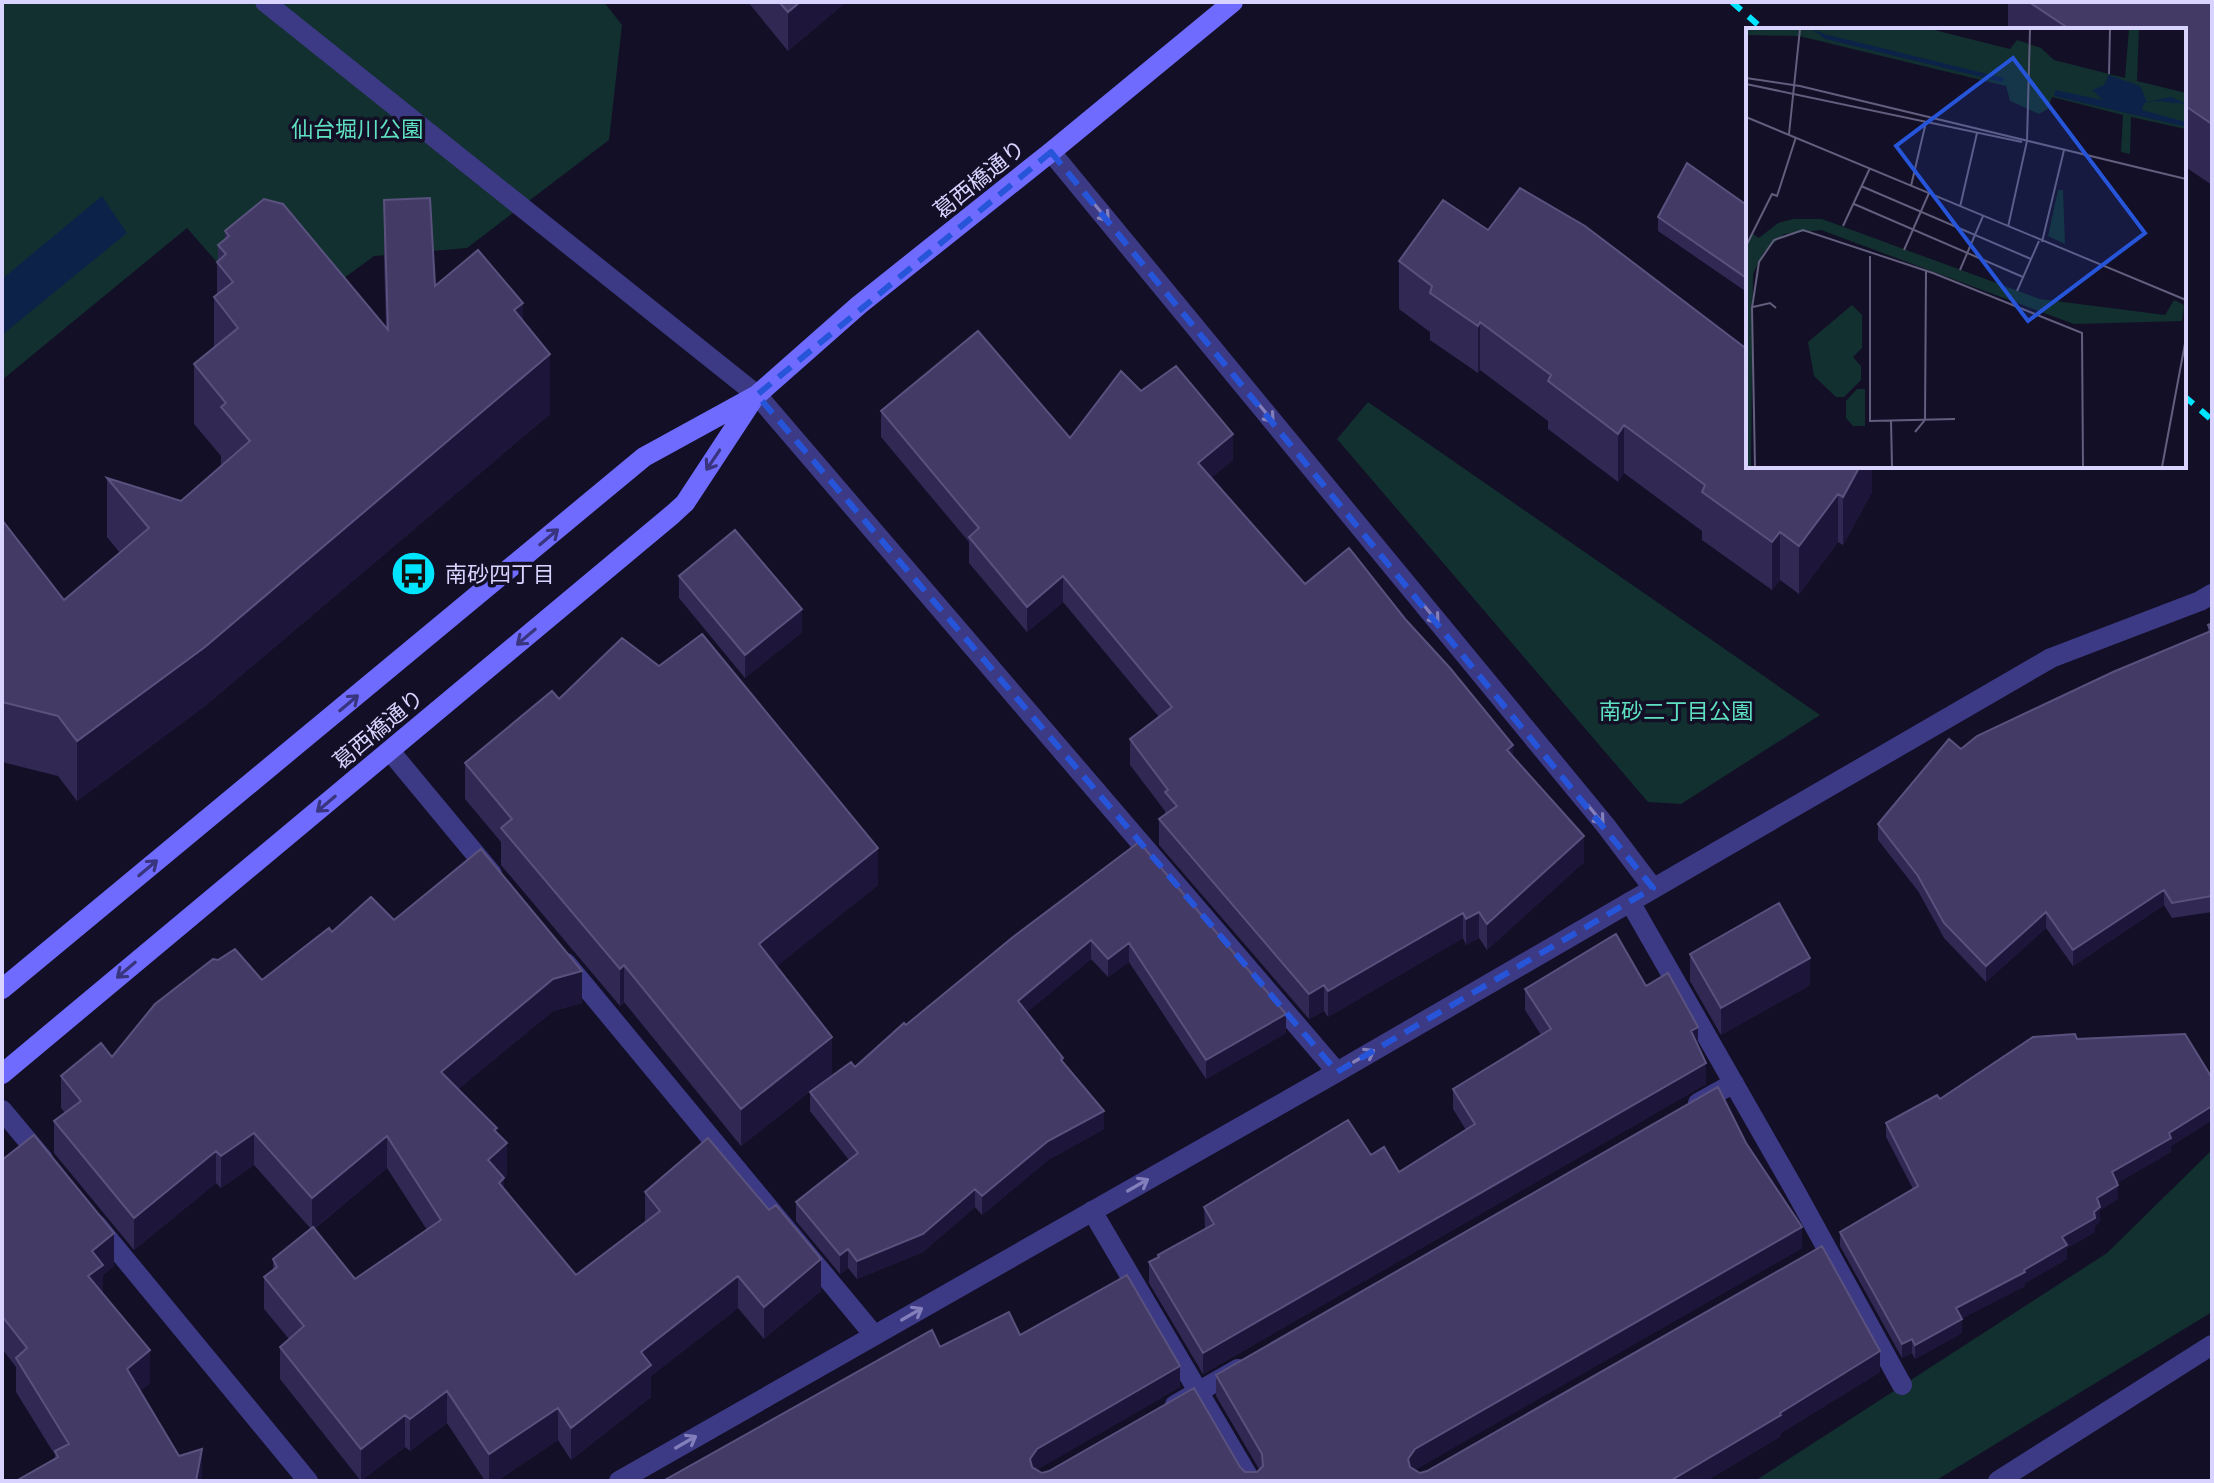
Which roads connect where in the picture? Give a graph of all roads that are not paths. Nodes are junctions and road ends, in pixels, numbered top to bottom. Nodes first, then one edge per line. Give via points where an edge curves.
1 (265, 2) edge
2 (1233, 2) edge
3 (1051, 152) junction
4 (757, 395) junction
5 (2212, 594) edge
6 (390, 751) junction
7 (500, 884) edge
8 (1653, 888) junction
9 (1630, 902) junction
10 (551, 945) edge
11 (2, 989) edge
12 (1337, 1072) junction
13 (2, 1074) edge
14 (1734, 1083) junction
15 (2, 1110) edge
16 (1679, 1115) edge
17 (55, 1174) edge
18 (85, 1211) edge
19 (1092, 1211) junction
20 (874, 1335) junction
21 (2212, 1345) edge
22 (1254, 1360) edge
23 (1902, 1385) dead end
24 (1199, 1391) junction
25 (1160, 1414) edge
26 (308, 1481) edge
27 (619, 1481) edge
28 (1251, 1481) edge
29 (1998, 1481) edge

1 - 4 street
2 - 3 main road, 葛西橋通り
3 - 4 main road, 葛西橋通り via 859,305
3 -> 8 street
4 -> 6 main road, 葛西橋通り via 685,503
11 -> 4 main road, 葛西橋通り via 644,457
4 - 12 street
5 - 8 street via 2051,658
6 - 7 street
6 -> 13 main road, 葛西橋通り
8 - 9 street
12 -> 9 street
9 - 14 street
10 - 20 street
19 -> 12 street
14 - 16 street
14 - 23 street via 1820,1252
15 - 17 street
18 - 26 street
20 -> 19 street
19 - 24 street
27 -> 20 street
21 - 29 street
22 - 24 street
24 - 25 street
24 - 28 street

